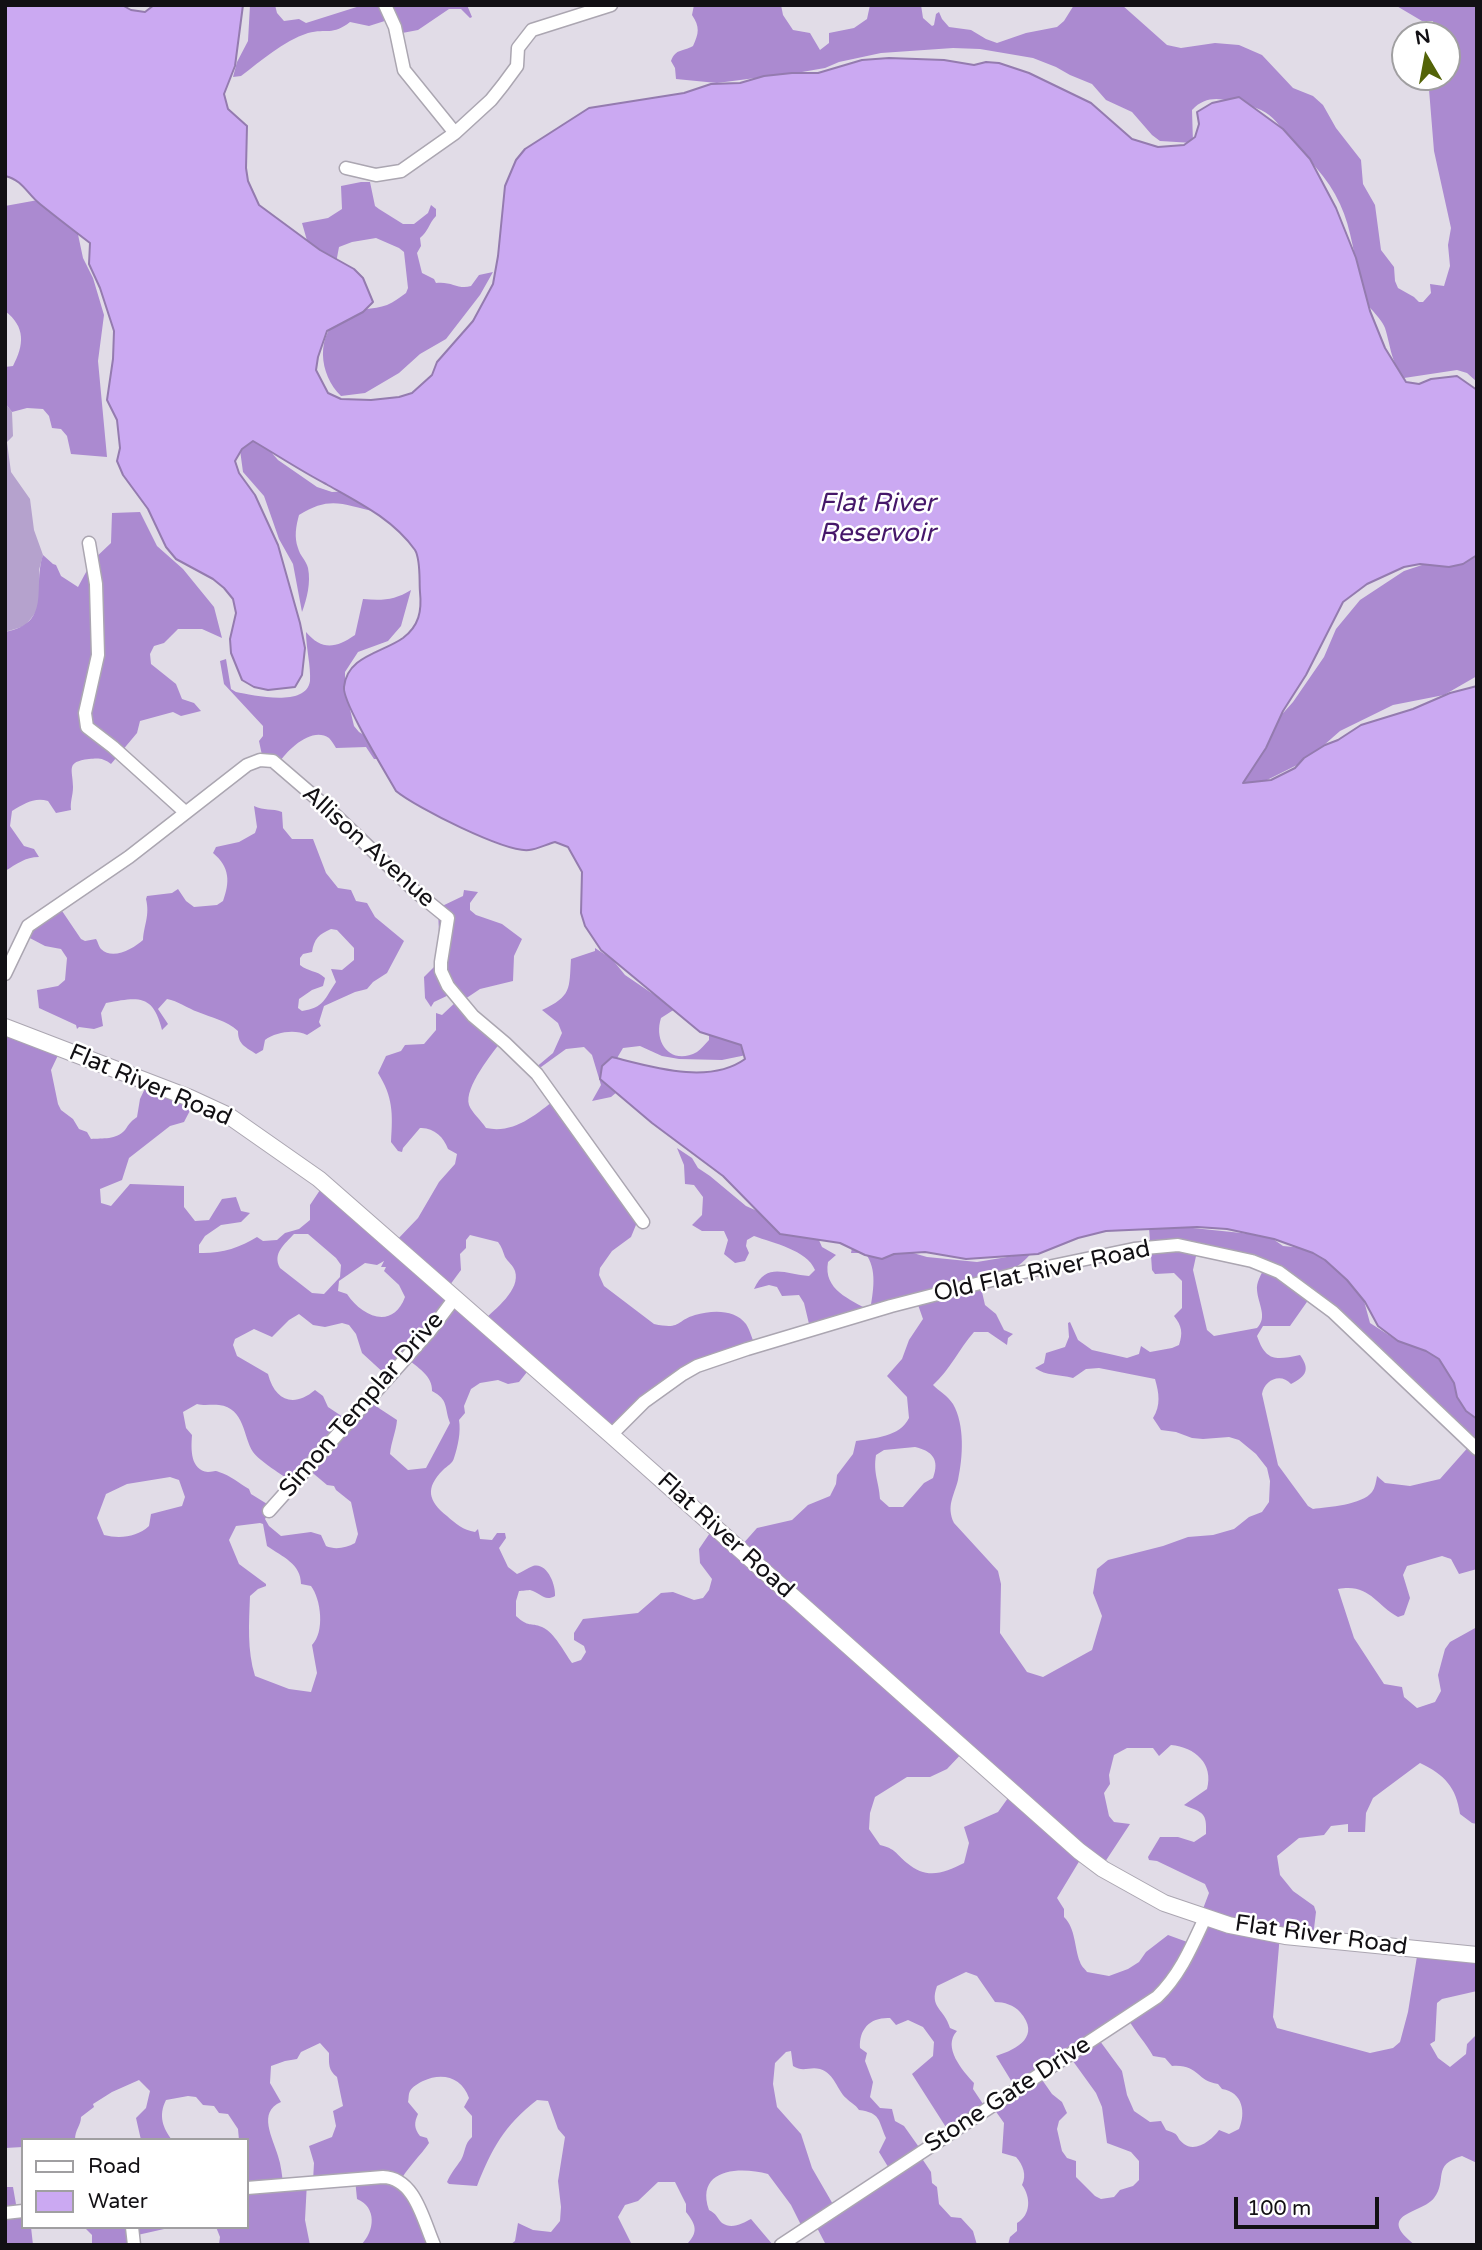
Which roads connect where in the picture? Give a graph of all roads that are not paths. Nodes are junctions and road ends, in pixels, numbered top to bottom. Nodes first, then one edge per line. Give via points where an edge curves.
1 (385, 5) edge
2 (611, 5) edge
3 (455, 133) junction
4 (346, 168) dead end
5 (89, 543) dead end
6 (185, 812) junction
7 (5, 974) edge
8 (5, 1027) edge
9 (643, 1222) dead end
10 (454, 1299) junction
11 (611, 1435) junction
12 (1477, 1448) edge
13 (270, 1511) dead end
14 (1205, 1918) junction
15 (1477, 1955) edge
16 (248, 2188) edge
17 (434, 2245) edge
18 (781, 2245) edge

1 - 3 street via 404,70
2 - 3 street via 532,30 518,48 517,66 492,100
3 - 4 street via 401,171 376,175
5 - 6 street via 96,584 98,655 85,713 87,727
6 - 7 street via 129,857 28,926
6 - 9 street, Allison Avenue via 247,765 260,761 273,761 330,810 448,918 441,971 448,986 473,1016 537,1074
8 - 10 main road, Flat River Road via 229,1116 319,1179
10 - 11 main road, Flat River Road
10 - 13 street, Simon Templar Drive
11 - 12 street, Old Flat River Road via 669,1382 696,1366 734,1353 1018,1273 1134,1249 1178,1245 1252,1261 1279,1272 1333,1312
11 - 14 main road, Flat River Road via 1091,1861 1164,1903
14 - 15 main road, Flat River Road via 1285,1936
14 - 18 street, Stone Gate Drive via 1183,1963 1157,1997
16 - 17 street via 391,2177 410,2190

